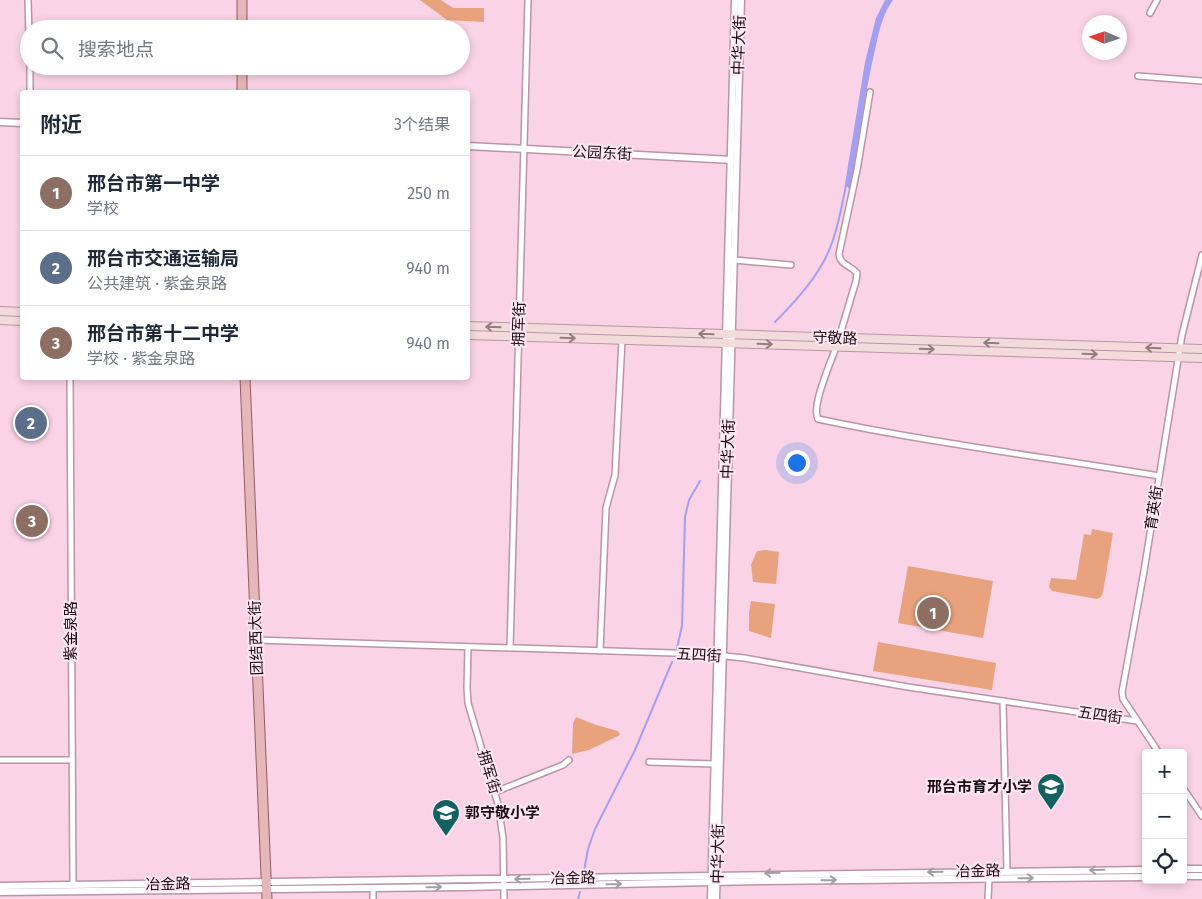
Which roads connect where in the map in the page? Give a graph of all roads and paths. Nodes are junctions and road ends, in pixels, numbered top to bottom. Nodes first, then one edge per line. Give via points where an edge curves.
1 (28, 0) edge
2 (236, 0) edge
3 (242, 0) edge
4 (528, 0) edge
5 (735, 0) edge
6 (741, 0) edge
7 (1158, 0) edge
8 (1150, 13) dead end
9 (29, 20) edge
10 (236, 20) edge
11 (242, 20) edge
12 (30, 75) edge
13 (236, 75) edge
14 (242, 75) edge
15 (1138, 76) dead end
16 (1202, 81) edge
17 (30, 90) edge
18 (236, 90) edge
19 (242, 90) edge
20 (870, 92) dead end
21 (0, 122) edge
22 (20, 123) edge
23 (470, 146) edge
24 (525, 149) junction
25 (734, 160) junction
26 (1202, 255) edge
27 (734, 260) junction
28 (792, 265) dead end
29 (0, 312) edge
30 (20, 312) edge
31 (0, 320) edge
32 (20, 321) edge
33 (470, 326) edge
34 (519, 328) junction
35 (729, 334) junction
36 (470, 335) edge
37 (519, 337) junction
38 (839, 338) junction
39 (622, 340) junction
40 (729, 343) junction
41 (836, 346) junction
42 (1180, 348) junction
43 (1202, 349) edge
44 (1178, 357) junction
45 (1202, 358) edge
46 (70, 380) edge
47 (239, 380) edge
48 (245, 380) edge
49 (1159, 476) junction
50 (256, 640) junction
51 (468, 647) junction
52 (510, 648) junction
53 (600, 651) junction
54 (720, 656) junction
55 (1003, 701) junction
56 (1138, 721) junction
57 (1156, 749) edge
58 (0, 760) edge
59 (72, 760) junction
60 (569, 760) dead end
61 (649, 762) dead end
62 (715, 764) junction
63 (495, 792) junction
64 (1187, 794) edge
65 (1202, 816) edge
66 (1202, 869) edge
67 (1142, 870) edge
68 (1187, 870) edge
69 (1007, 871) junction
70 (1187, 876) edge
71 (1202, 876) edge
72 (1142, 877) edge
73 (714, 878) junction
74 (989, 878) junction
75 (504, 883) junction
76 (73, 885) junction
77 (0, 886) edge
78 (264, 886) junction
79 (372, 888) junction
80 (0, 892) edge
81 (262, 899) edge
82 (267, 899) edge
83 (372, 899) edge
84 (504, 899) edge
85 (711, 899) edge
86 (716, 899) edge
87 (988, 899) edge

1 - 9 street
2 - 10 main road
3 - 11 main road
4 - 24 street, 拥军街
5 - 25 street, 中华大街
6 - 25 street, 中华大街
7 - 8 street
12 - 17 street
13 - 18 main road
14 - 19 main road
15 - 16 street
20 - 38 street via 839,254 839,259 854,269 857,277
21 - 22 street
23 - 24 street, 公园东街
24 - 25 street, 公园东街
24 - 34 street, 拥军街
25 - 27 street, 中华大街
25 - 35 street, 中华大街
26 - 42 street, 育英街
27 - 28 street
27 - 35 street, 中华大街
29 - 30 main road
31 - 32 main road
34 -> 33 main road, 守敬路
35 -> 34 main road, 守敬路
34 - 37 street, 拥军街
35 - 38 main road, 守敬路
35 - 40 street, 中华大街
36 - 37 main road, 守敬路
37 -> 39 main road, 守敬路
37 - 52 street, 拥军街
42 -> 38 main road, 守敬路
39 - 40 main road, 守敬路
39 - 53 street via 615,476 606,508
40 -> 41 main road, 守敬路
40 - 54 street, 中华大街
41 -> 44 main road, 守敬路
41 - 49 street via 816,405 818,420 904,437
42 - 43 main road, 守敬路
42 - 44 street, 育英街
44 - 45 main road, 守敬路
44 - 49 street, 育英街
46 - 59 street, 紫金泉路
47 - 78 main road, 团结西大街
48 - 50 main road, 团结西大街
49 - 56 street, 育英街 via 1122,692 1123,699
50 - 51 street, 五四街
50 - 78 main road, 团结西大街
51 - 52 street, 五四街
51 - 63 street, 拥军街 via 468,703
52 - 53 street, 五四街
53 - 54 street, 五四街
54 - 55 street, 五四街
54 - 62 street, 中华大街
54 - 73 street, 中华大街
55 - 56 street, 五四街
55 - 69 street
56 - 57 street, 育英街
58 - 59 street
59 - 76 street, 紫金泉路
60 - 63 street via 563,766
61 - 62 street
62 - 73 street, 中华大街
63 - 75 street, 拥军街 via 501,818
64 - 65 street
66 - 68 street
67 -> 69 street, 冶金路
69 -> 73 street, 冶金路
70 - 71 street
74 -> 72 street, 冶金路
73 -> 74 street, 冶金路
73 - 75 street, 冶金路
73 - 85 street, 中华大街
73 - 86 street, 中华大街
74 - 87 street
75 - 78 street, 冶金路
79 -> 75 street, 冶金路
75 - 84 street, 拥军街
76 - 77 street, 冶金路
76 - 78 street, 冶金路
78 - 79 street, 冶金路
78 - 80 street, 冶金路
78 - 81 main road, 团结西大街
78 - 82 main road, 团结西大街
79 - 83 street

